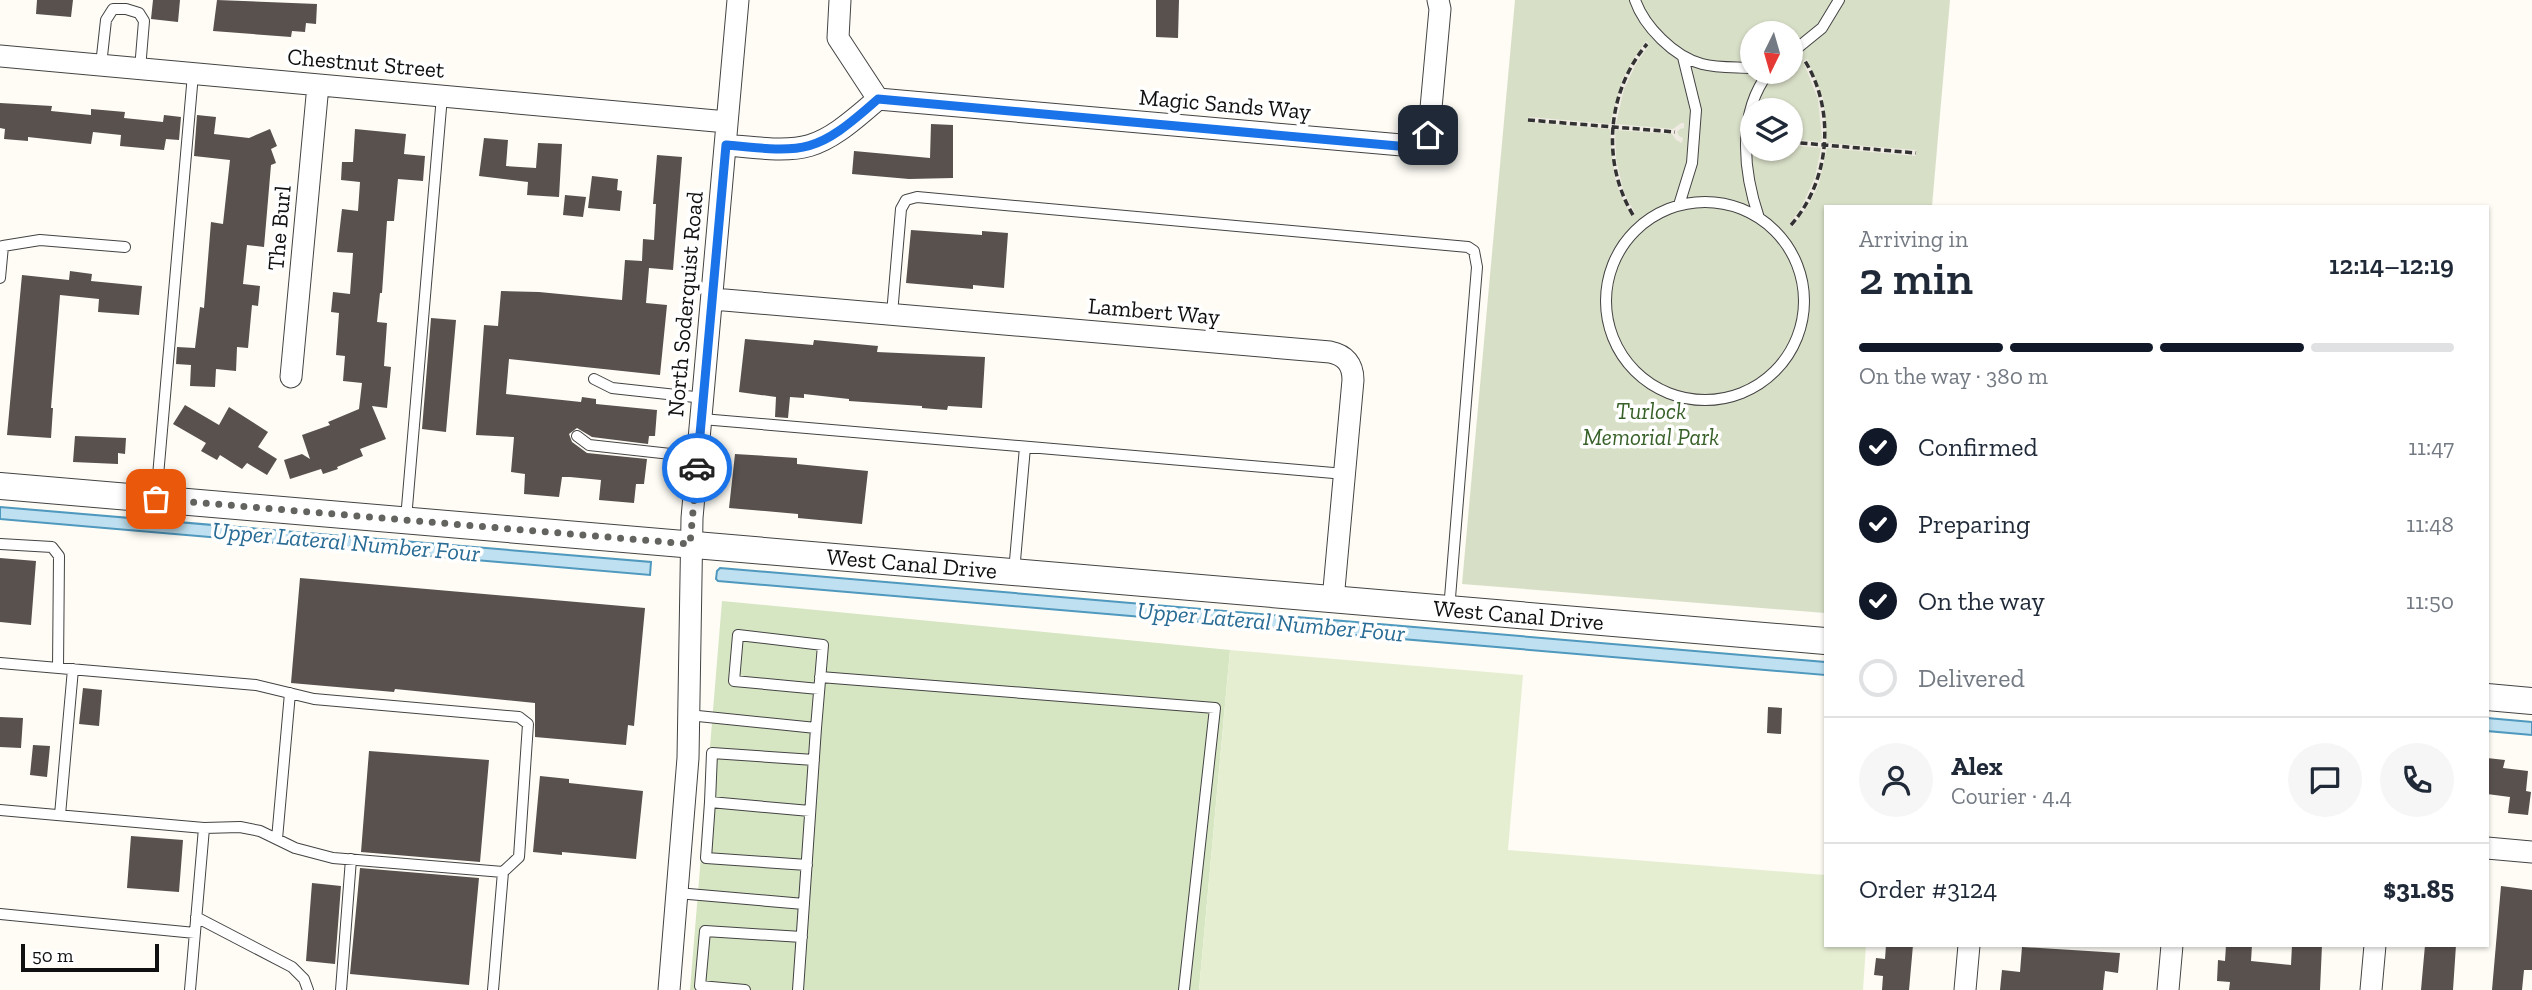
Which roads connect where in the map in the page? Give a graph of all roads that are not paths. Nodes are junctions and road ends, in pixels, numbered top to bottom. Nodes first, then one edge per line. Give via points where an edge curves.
1 (738, 0) edge
2 (839, 0) edge
3 (1438, 0) edge
4 (1635, 0) edge
5 (1839, 0) edge
6 (1803, 44) edge
7 (0, 57) edge
8 (1683, 57) junction
9 (101, 65) junction
10 (1740, 67) edge
11 (140, 69) junction
12 (193, 74) junction
13 (1761, 84) edge
14 (318, 85) junction
15 (442, 96) junction
16 (878, 99) junction
17 (727, 121) junction
18 (726, 145) junction
19 (1679, 205) junction
20 (1759, 218) junction
21 (125, 247) dead end
22 (0, 278) edge
23 (713, 299) junction
24 (892, 314) junction
25 (291, 377) dead end
26 (594, 379) dead end
27 (703, 408) junction
28 (577, 436) dead end
29 (1025, 447) junction
30 (698, 457) junction
31 (1345, 474) junction
32 (0, 486) edge
33 (156, 499) junction
34 (405, 521) junction
35 (0, 544) edge
36 (690, 544) junction
37 (1014, 572) junction
38 (1333, 600) junction
39 (1449, 610) junction
40 (1824, 641) edge
41 (0, 663) edge
42 (58, 668) junction
43 (73, 669) junction
44 (820, 683) junction
45 (290, 693) junction
46 (2489, 697) edge
47 (2532, 701) edge
48 (688, 715) junction
49 (817, 728) junction
50 (814, 760) junction
51 (710, 802) junction
52 (0, 810) edge
53 (810, 811) junction
54 (60, 815) junction
55 (204, 828) junction
56 (277, 839) junction
57 (2489, 848) edge
58 (2532, 852) edge
59 (351, 859) junction
60 (807, 865) junction
61 (503, 872) junction
62 (677, 893) junction
63 (804, 904) junction
64 (0, 914) edge
65 (196, 917) junction
66 (195, 933) junction
67 (802, 937) junction
68 (1969, 947) edge
69 (2172, 947) edge
70 (2375, 947) edge
71 (190, 990) edge
72 (307, 990) edge
73 (341, 990) edge
74 (493, 990) edge
75 (669, 990) edge
76 (745, 990) edge
77 (797, 990) edge
78 (1184, 990) edge
79 (1965, 990) edge
80 (2168, 990) edge
81 (2371, 990) edge

1 - 17 street, North Soderquist Road
2 - 16 street via 838,38
3 - 16 street, Magic Sands Way via 1429,130 1422,142 1413,146
4 - 8 lane via 1657,33
5 - 6 lane via 1822,29
7 - 9 street, Chestnut Street
8 - 10 lane via 1702,64
8 - 19 lane via 1696,110 1692,163
9 - 11 street, Chestnut Street
9 - 11 lane via 106,20 113,9 126,9 139,13 144,21
11 - 12 street, Chestnut Street
12 - 14 street, Chestnut Street
12 - 33 lane
13 - 20 lane via 1745,135 1746,170
14 - 15 street, Chestnut Street
14 - 25 street, The Burl
15 - 17 street, Chestnut Street
15 - 34 lane
16 - 18 street via 837,134 816,145 788,150
17 - 18 street, North Soderquist Road
18 - 23 street, North Soderquist Road
19 - 20 lane via 1721,204
19 - 20 lane via 1642,225 1620,248 1609,275 1605,304 1623,359 1644,380 1669,394 1698,401 1727,398 1754,388 1777,370 1794,346 1803,318 1804,290 1796,261 1781,237
21 - 22 lane via 40,240 4,246
23 - 24 street, Lambert Way
23 - 27 street, North Soderquist Road
24 - 31 street, Lambert Way via 1336,353 1349,362 1353,375
24 - 39 lane via 901,209 906,200 917,197 1468,247 1474,251 1477,267
26 - 27 lane via 612,388
27 - 29 lane
27 - 30 street, North Soderquist Road
28 - 30 lane via 589,445
29 - 31 lane
29 - 37 lane
30 - 36 street, North Soderquist Road
31 - 38 street, Lambert Way
32 - 33 street, West Canal Drive
33 - 34 street, West Canal Drive
34 - 36 street, West Canal Drive
35 - 42 lane via 52,547 59,556
36 - 37 street, West Canal Drive
36 - 48 street, North Soderquist Road
37 - 38 street, West Canal Drive
38 - 39 street, West Canal Drive
39 - 40 street, West Canal Drive
41 - 42 lane
42 - 43 lane
43 - 45 lane via 256,685
43 - 54 lane
44 - 44 lane via 823,645 738,635 734,681
44 - 49 lane
44 - 78 lane via 1215,708
45 - 56 lane
45 - 61 lane via 520,717 528,724 519,857
46 - 47 street
48 - 49 lane
48 - 62 street, North Soderquist Road
49 - 50 lane
50 - 51 lane via 712,753
50 - 53 lane
51 - 53 lane
51 - 60 lane via 706,858
52 - 54 lane
53 - 60 lane
54 - 55 lane
55 - 56 lane via 240,827
55 - 65 lane
56 - 59 lane via 314,854
57 - 58 street
59 - 61 lane
59 - 73 lane
60 - 63 lane
61 - 74 lane
62 - 63 lane
62 - 75 street, North Soderquist Road
63 - 67 lane
64 - 66 lane
65 - 66 lane
65 - 72 lane via 292,967
66 - 71 lane
67 - 76 lane via 705,931 700,986
67 - 77 lane
68 - 79 street
69 - 80 street
70 - 81 street

